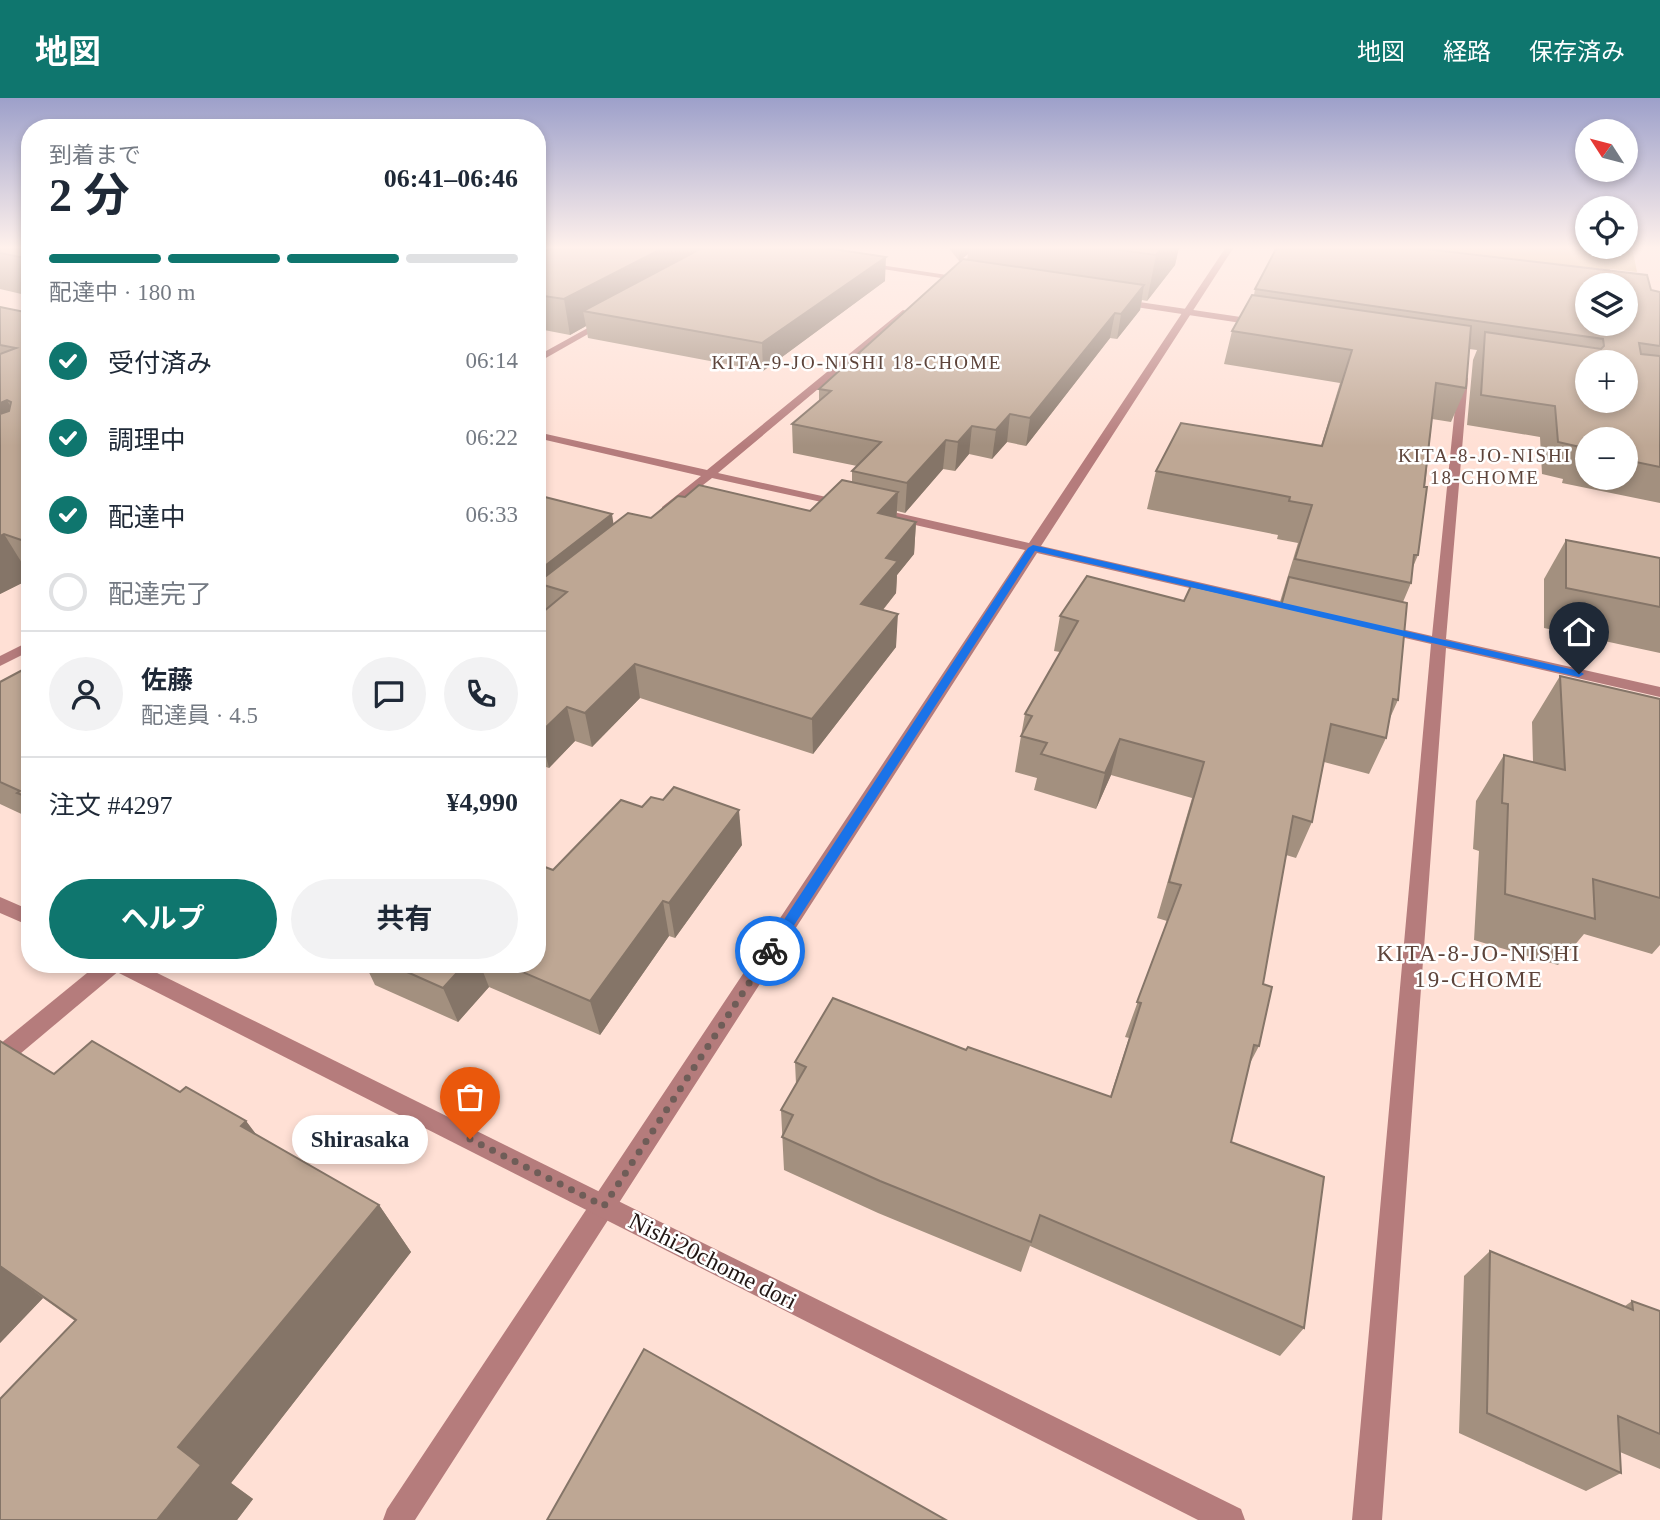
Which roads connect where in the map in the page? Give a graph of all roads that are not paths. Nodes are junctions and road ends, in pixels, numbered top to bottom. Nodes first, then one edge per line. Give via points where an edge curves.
1 (904, 313) edge
2 (1188, 313) edge
3 (1190, 313) edge
4 (619, 314) edge
5 (1270, 325) edge
6 (1466, 354) edge
7 (546, 355) edge
8 (546, 437) edge
9 (709, 474) junction
10 (656, 518) edge
11 (1033, 548) junction
12 (570, 589) edge
13 (546, 608) edge
14 (1321, 614) edge
15 (1373, 627) edge
16 (1439, 642) junction
17 (21, 650) edge
18 (0, 662) edge
19 (1660, 692) edge
20 (0, 904) edge
21 (21, 914) edge
22 (102, 973) edge
23 (138, 973) edge
24 (0, 1057) edge
25 (604, 1206) junction
26 (398, 1520) edge
27 (1230, 1520) edge
28 (1367, 1520) edge

1 - 9 street
2 - 11 street
3 - 5 street
4 - 7 street
6 - 16 street
8 - 9 street
9 - 10 street
9 - 11 street
11 - 14 street
11 - 25 street
12 - 13 street
15 - 16 street
16 - 19 street
16 - 28 street
17 - 18 street
20 - 21 street
22 - 24 street
23 - 25 street, Nishi20chome dori
25 - 26 street
25 - 27 street, Nishi20chome dori

